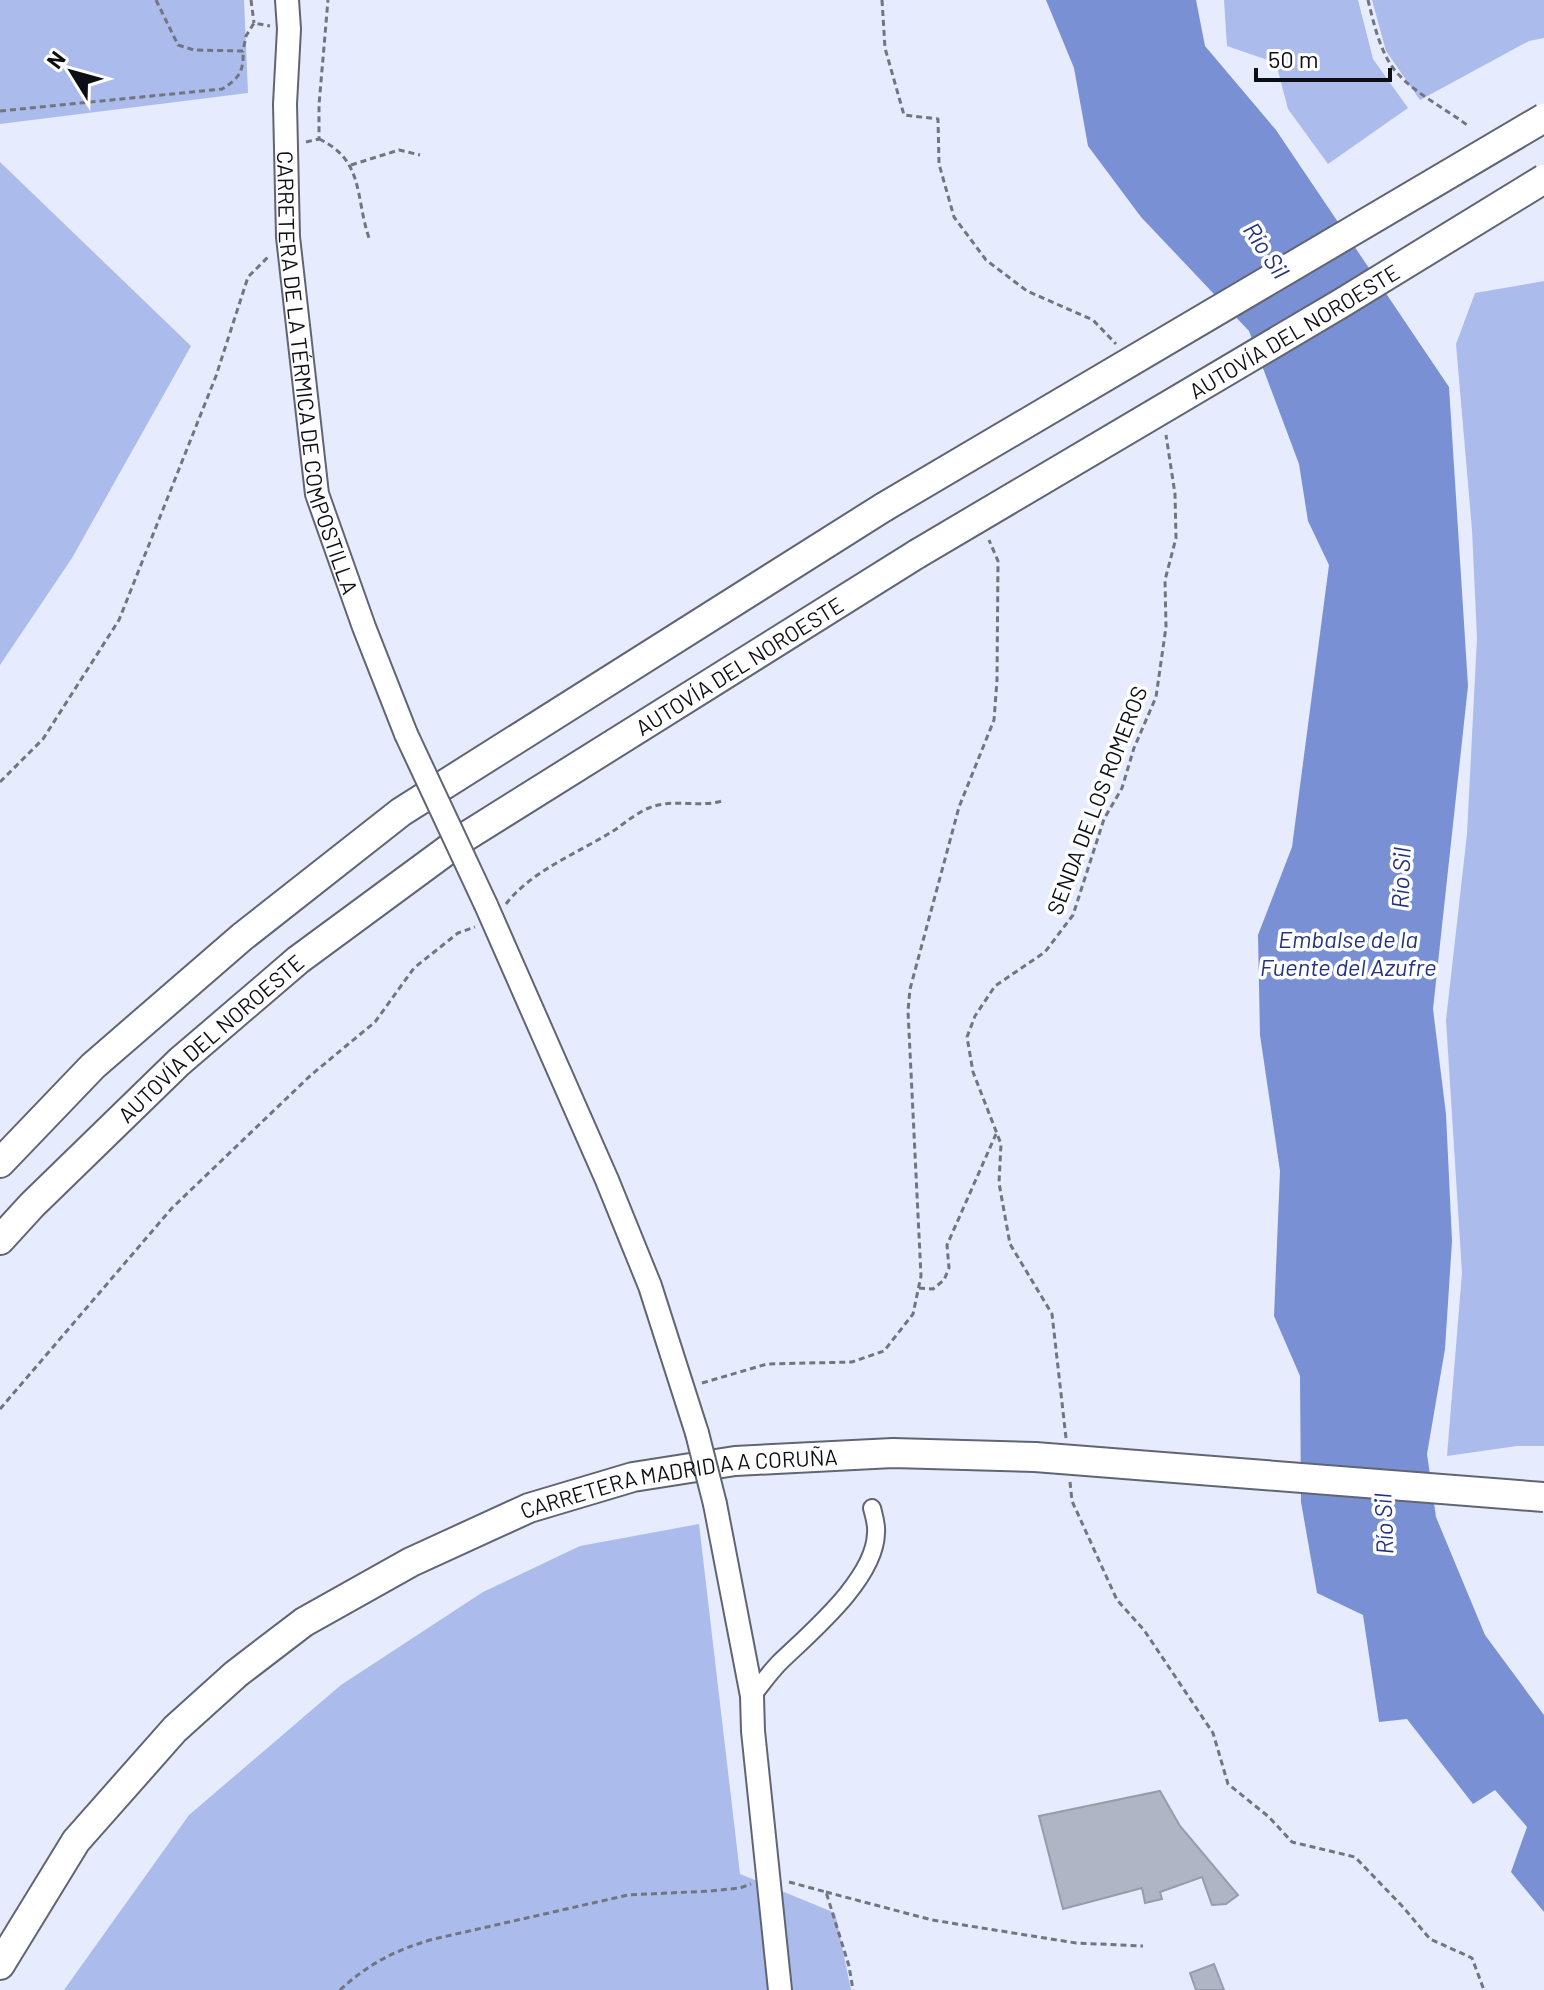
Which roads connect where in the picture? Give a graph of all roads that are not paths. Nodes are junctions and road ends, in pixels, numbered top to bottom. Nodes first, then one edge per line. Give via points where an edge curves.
1 (287, 0) edge
2 (1544, 118) edge
3 (1544, 179) edge
4 (0, 1163) edge
5 (0, 1240) edge
6 (1544, 1497) edge
7 (872, 1508) dead end
8 (752, 1696) junction
9 (0, 1965) edge
10 (780, 1990) edge

1 - 8 street, CARRETERA DE LA TÉRMICA DE COMPOSTILLA, bridge via 288,237 317,494 406,734 650,1286 715,1504
2 - 4 highway, bridge via 884,507 401,812 242,937 104,1056
3 - 5 highway, AUTOVÍA DEL NOROESTE, bridge via 917,554 465,837 311,950 179,1062
6 - 9 highway, CARRETERA MADRID A A CORUÑA, bridge via 1035,1457 893,1453 735,1461 633,1477 529,1508 411,1562 304,1622 236,1674 175,1729 76,1841
7 - 8 street via 876,1534 870,1559 853,1585
8 - 10 street, CARRETERA DE LA TÉRMICA DE COMPOSTILLA

